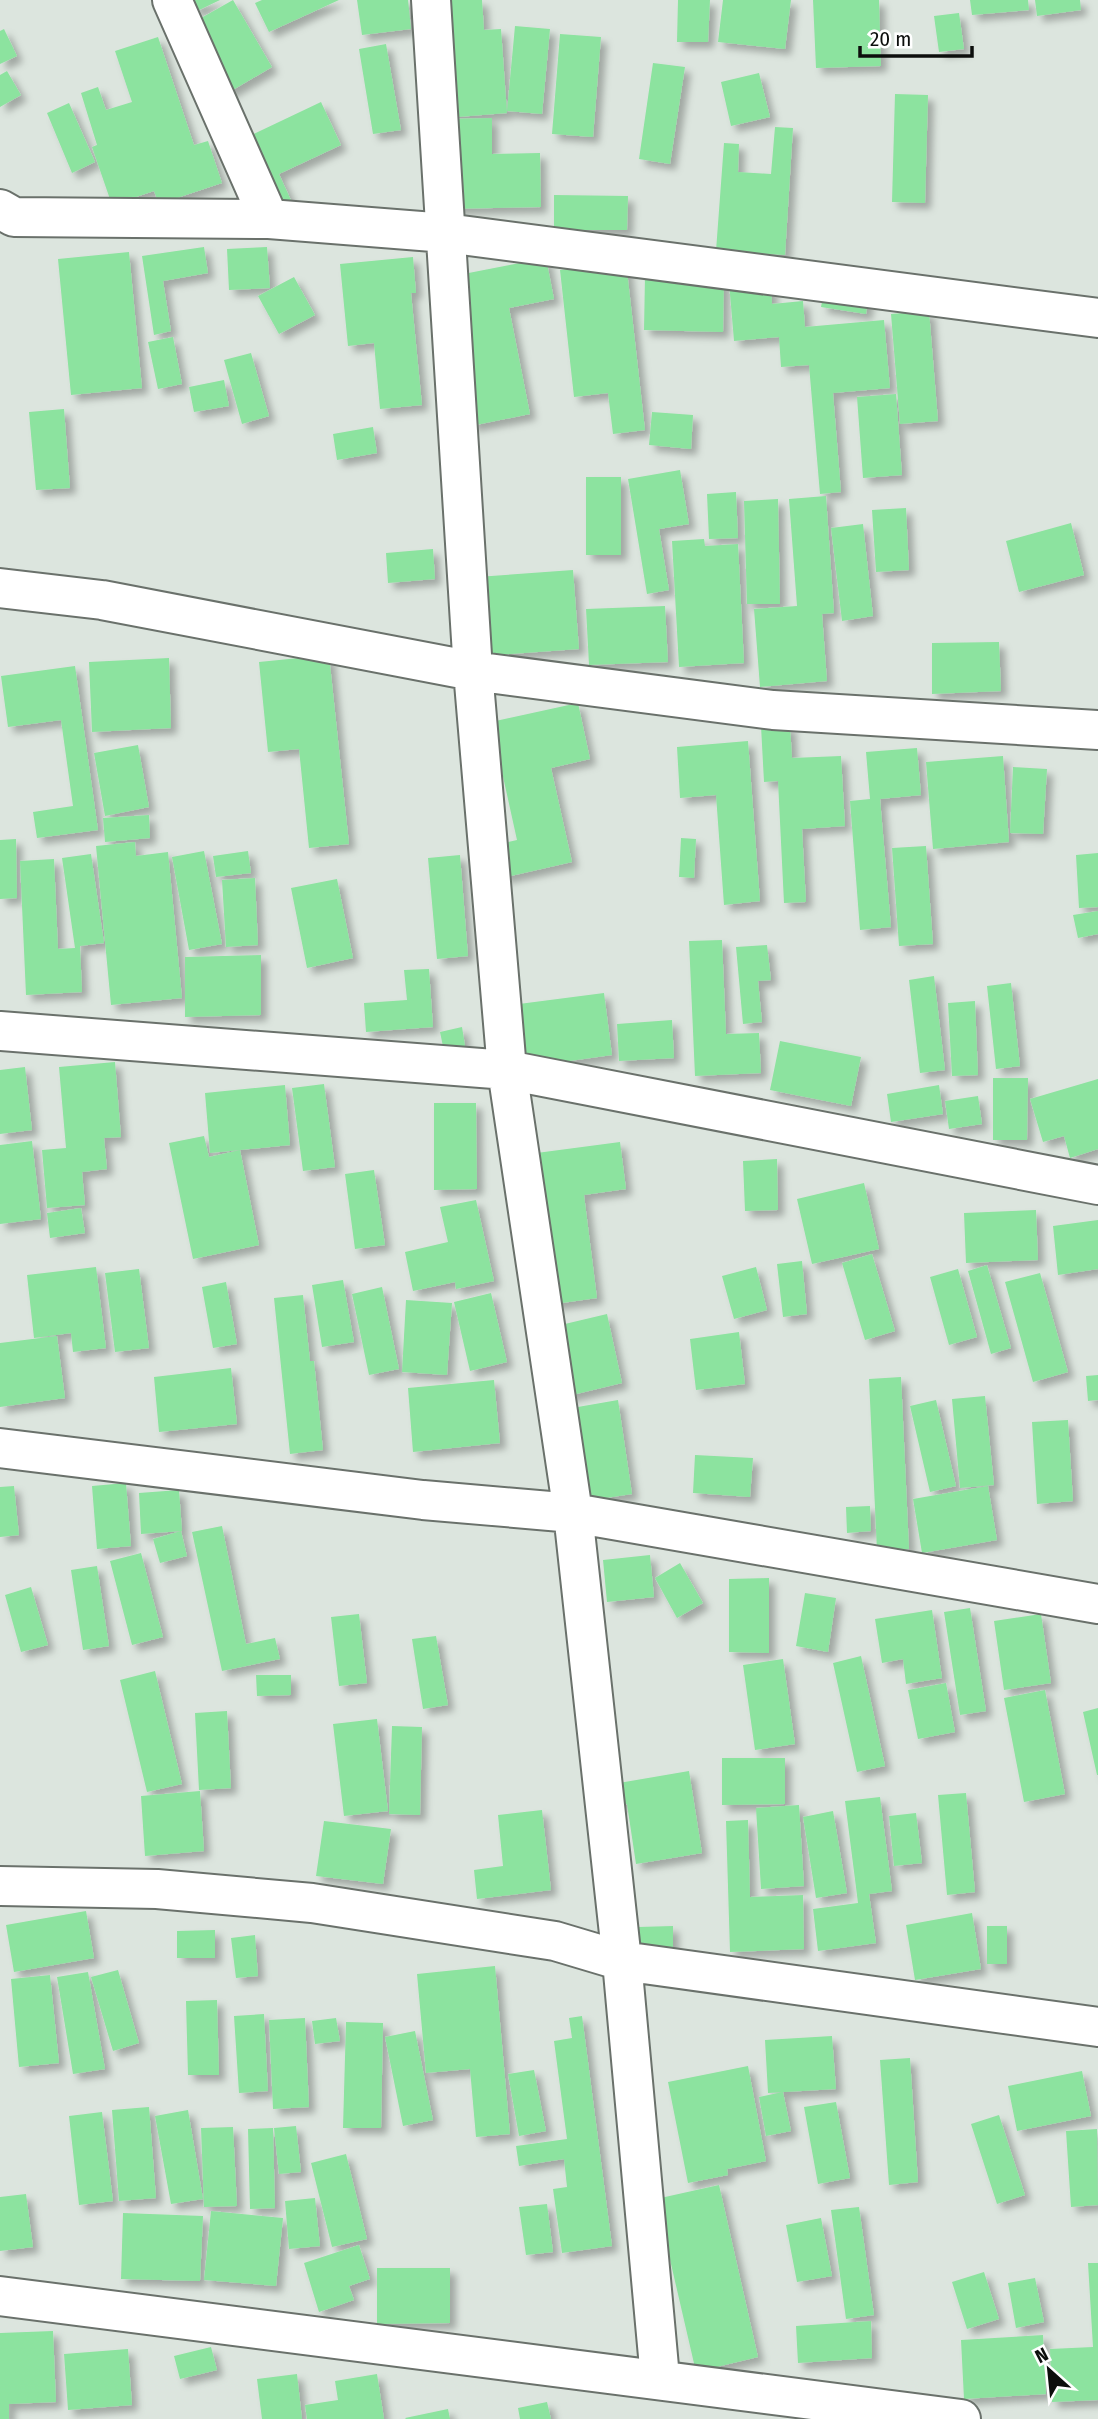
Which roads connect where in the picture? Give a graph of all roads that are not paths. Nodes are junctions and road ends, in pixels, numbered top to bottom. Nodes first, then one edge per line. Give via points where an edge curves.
1 (172, 0) edge
2 (431, 0) edge
3 (0, 209) edge
4 (269, 219) junction
5 (446, 233) junction
6 (1098, 318) edge
7 (0, 588) edge
8 (474, 671) junction
9 (1098, 730) edge
10 (0, 1031) edge
11 (507, 1070) junction
12 (1098, 1185) edge
13 (0, 1448) edge
14 (573, 1513) junction
15 (1098, 1604) edge
16 (0, 1886) edge
17 (622, 1961) junction
18 (1098, 2027) edge
19 (0, 2296) edge
20 (660, 2378) junction
21 (961, 2419) edge

1 - 4 street
2 - 5 street
3 - 4 street via 14,217
4 - 5 street
5 - 6 street
5 - 8 street
7 - 8 street via 102,600
8 - 9 street via 773,710
8 - 11 street
10 - 11 street
11 - 12 street
11 - 14 street
13 - 14 street via 423,1500
14 - 15 street
14 - 17 street
16 - 17 street via 157,1889 312,1903 555,1941
17 - 18 street
17 - 20 street
19 - 20 street
20 - 21 street

